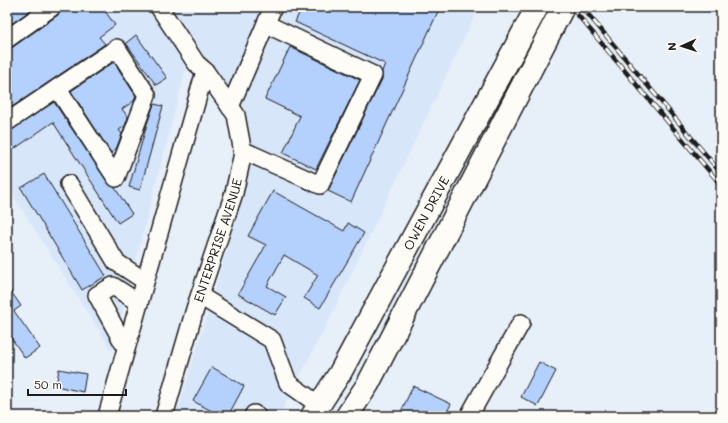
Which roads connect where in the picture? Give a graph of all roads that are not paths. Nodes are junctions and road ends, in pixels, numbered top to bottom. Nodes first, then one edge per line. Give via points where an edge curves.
1 (52, 7) edge
2 (159, 7) edge
3 (273, 7) edge
4 (563, 7) edge
5 (532, 16) edge
6 (266, 24) junction
7 (7, 39) edge
8 (205, 71) junction
9 (57, 88) junction
10 (230, 107) junction
11 (7, 122) edge
12 (242, 150) junction
13 (69, 184) dead end
14 (145, 281) junction
15 (200, 296) junction
16 (139, 303) junction
17 (520, 323) dead end
18 (126, 348) junction
19 (319, 412) edge
20 (107, 416) edge
21 (165, 416) edge
22 (253, 416) edge
23 (257, 416) edge
24 (347, 416) edge
25 (469, 416) edge

1 - 7 street
2 - 8 street, ENTERPRISE AVENUE via 196,63
3 - 6 street
4 - 24 highway via 368,384
5 - 19 highway, OWEN DRIVE
6 - 10 street
6 - 12 street via 373,76 320,185
8 - 10 street, ENTERPRISE AVENUE
8 - 14 street
9 - 9 street via 78,120 116,178 146,94 117,48
9 - 11 street
10 - 12 street, ENTERPRISE AVENUE via 236,115
12 - 15 street, ENTERPRISE AVENUE via 234,193
13 - 14 street via 116,262
14 - 16 street
15 - 19 street via 272,340 288,383
15 - 21 street, ENTERPRISE AVENUE
16 - 18 street
16 - 18 street via 113,286 97,295
17 - 25 street
18 - 20 street
22 - 23 street

